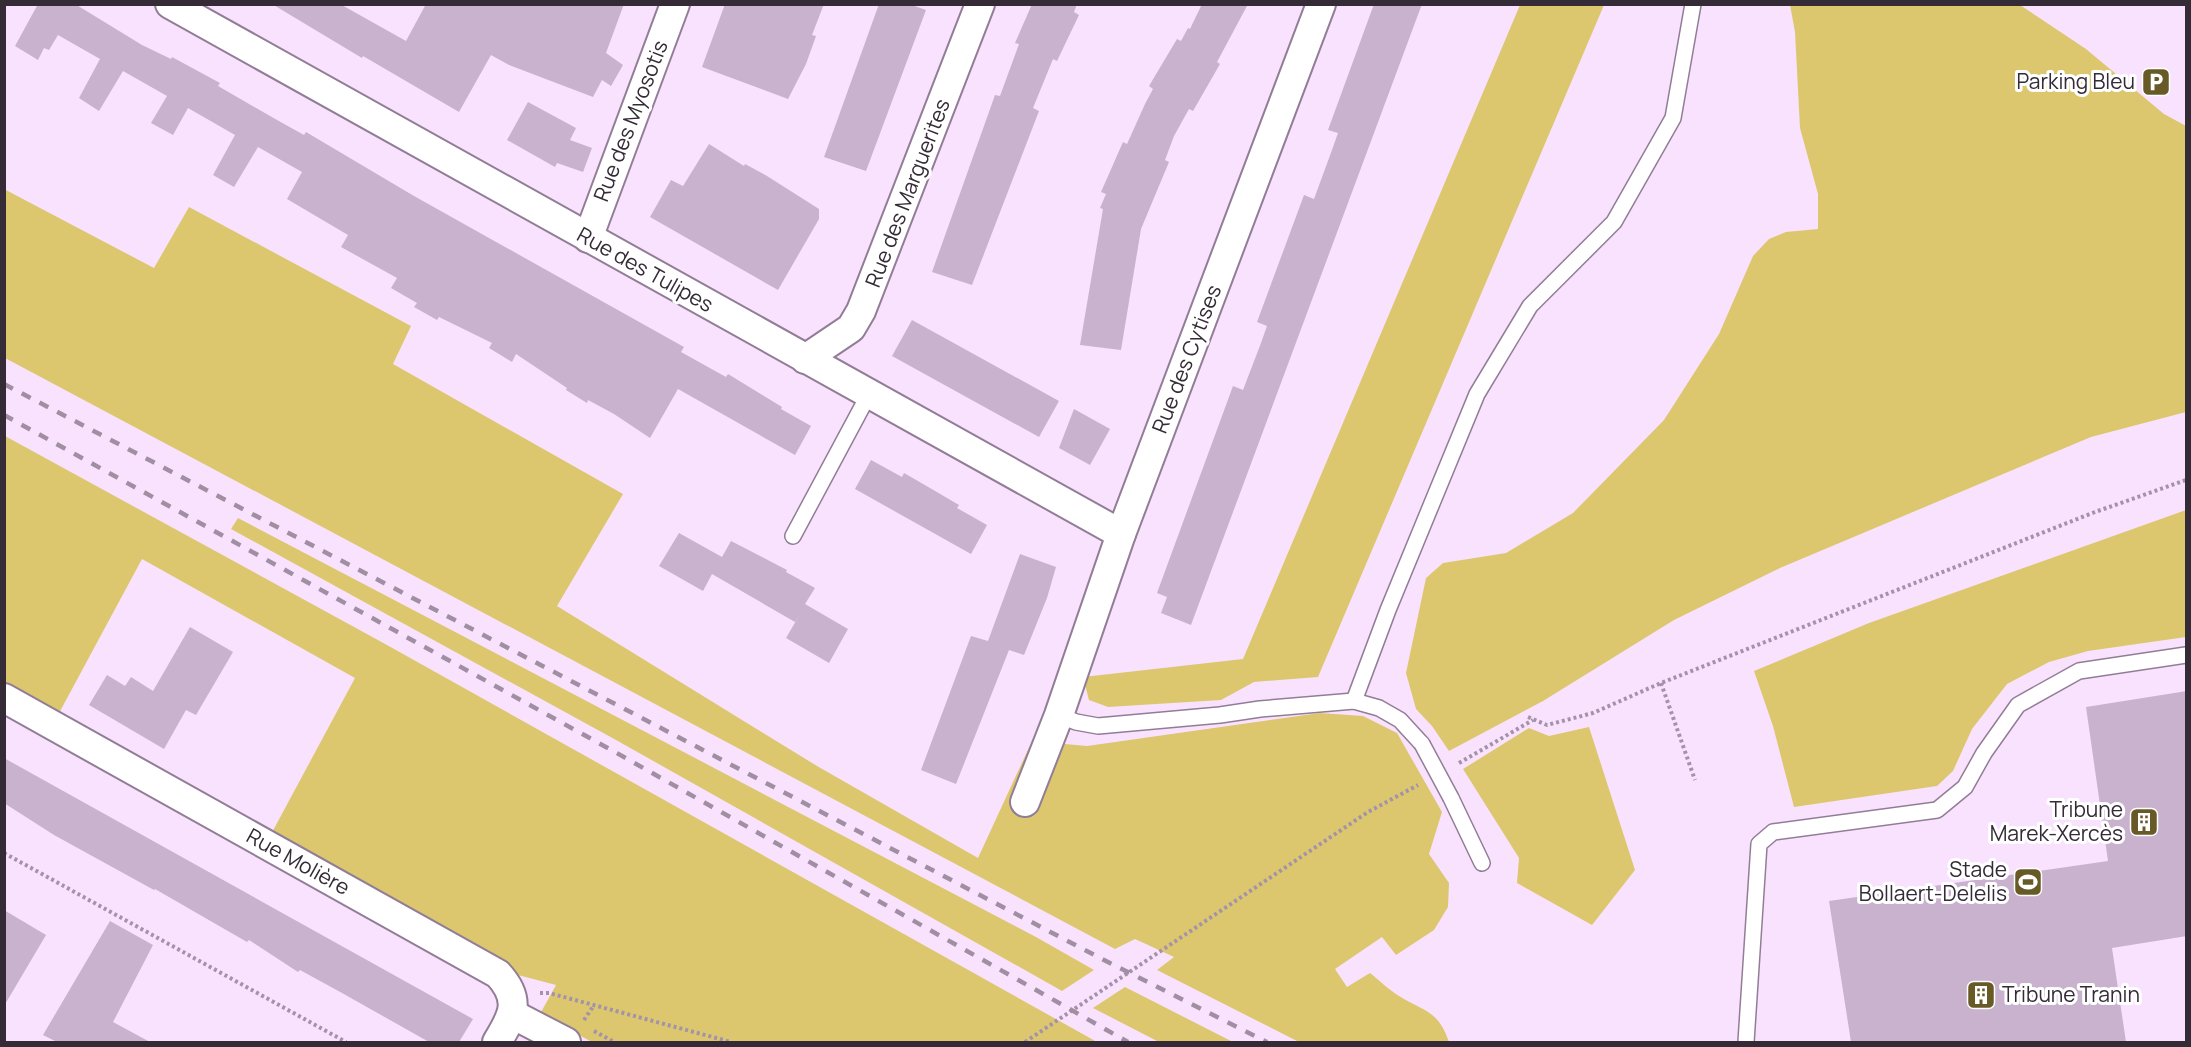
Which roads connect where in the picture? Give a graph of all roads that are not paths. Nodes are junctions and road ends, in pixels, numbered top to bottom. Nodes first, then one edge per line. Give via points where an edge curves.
1 (170, 4) edge
2 (675, 4) edge
3 (980, 4) edge
4 (1321, 4) edge
5 (1693, 4) edge
6 (588, 238) junction
7 (805, 359) junction
8 (869, 394) junction
9 (1121, 534) junction
10 (793, 536) dead end
11 (2187, 656) edge
12 (4, 698) edge
13 (1354, 701) junction
14 (1059, 715) junction
15 (1025, 802) dead end
16 (1482, 863) dead end
17 (512, 1004) junction
18 (497, 1042) edge
19 (566, 1042) edge
20 (1746, 1042) edge

1 - 6 street, Rue des Tulipes
2 - 6 street, Rue des Myosotis
3 - 7 street, Rue des Marguerites via 861,311 851,328
4 - 9 street, Rue des Cytises
5 - 13 lane via 1673,118 1614,222 1530,306 1477,394
6 - 7 street, Rue des Tulipes
7 - 8 street, Rue des Tulipes
8 - 9 street, Rue des Tulipes
8 - 10 lane
9 - 14 street, Rue des Cytises
11 - 20 lane via 2079,671 2018,705 1983,753 1965,787 1937,810 1773,832 1759,844
12 - 17 street, Rue Molière via 498,974
13 - 14 lane via 1098,726
13 - 16 lane, bridge via 1379,708 1400,720 1422,744
14 - 15 street, Rue des Cytises
17 - 18 street
17 - 19 street, Rue Molière

